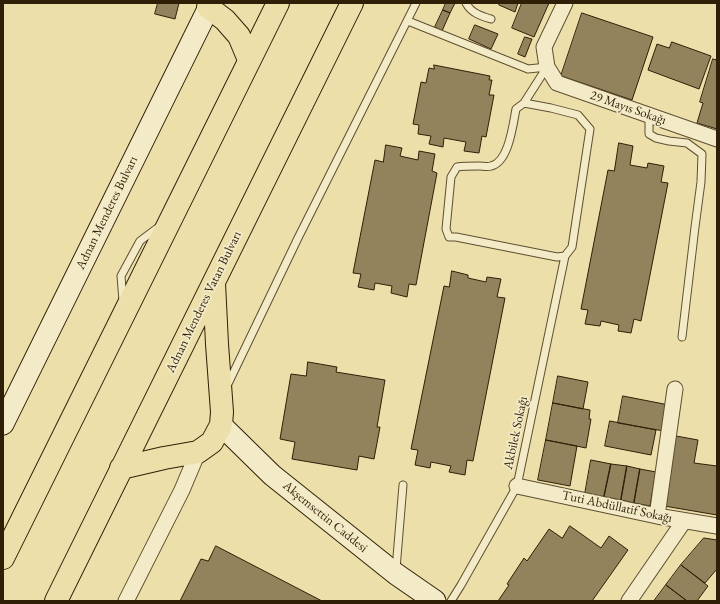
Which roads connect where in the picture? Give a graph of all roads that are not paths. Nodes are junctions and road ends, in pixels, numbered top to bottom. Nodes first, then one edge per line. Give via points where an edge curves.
1 (278, 3) edge
2 (352, 3) edge
3 (416, 3) edge
4 (466, 3) edge
5 (565, 3) edge
6 (209, 5) edge
7 (408, 20) junction
8 (491, 20) dead end
9 (249, 60) junction
10 (546, 67) junction
11 (524, 103) junction
12 (649, 115) junction
13 (717, 139) edge
14 (565, 256) junction
15 (214, 282) junction
16 (682, 336) dead end
17 (675, 389) dead end
18 (221, 399) junction
19 (3, 424) edge
20 (221, 425) junction
21 (198, 452) junction
22 (122, 468) junction
23 (403, 485) dead end
24 (517, 486) junction
25 (657, 516) junction
26 (684, 521) junction
27 (717, 526) edge
28 (3, 558) edge
29 (396, 574) junction
30 (56, 601) edge
31 (126, 601) edge
32 (435, 601) edge
33 (451, 601) edge
34 (629, 601) edge

1 - 9 main road
2 - 15 main road, Adnan Menderes Vatan Bulvarı
3 - 7 lane
4 - 8 lane via 473,12
5 - 10 street via 544,47
6 - 9 main road via 238,36
6 - 19 main road, Adnan Menderes Bulvarı
7 - 10 lane via 528,69
7 - 18 lane via 298,238
9 - 28 main road
10 - 11 lane
10 - 12 street, 29 Mayıs Sokağı via 557,83
11 - 14 lane, Akbilek Sokağı via 578,115 590,129 572,247
11 - 14 lane via 516,109 509,143 497,164 457,166 451,177 446,229 449,237 557,257
12 - 13 street, 29 Mayıs Sokağı
12 - 16 lane via 649,134 656,138 687,143 702,154 702,182
14 - 24 lane, Akbilek Sokağı
15 - 18 main road
15 - 22 main road, Adnan Menderes Vatan Bulvarı
17 - 25 street
18 - 20 main road
20 - 21 main road via 212,442
20 - 29 main road, Akşemsettin Caddesi via 272,475
21 - 22 main road
21 - 31 street via 182,490
22 - 30 main road, Adnan Menderes Vatan Bulvarı
23 - 29 lane
24 - 25 street, Tuti Abdüllatif Sokağı
24 - 33 lane, Akbilek Sokağı
25 - 26 street, Tuti Abdüllatif Sokağı
26 - 27 street, Tuti Abdüllatif Sokağı
26 - 34 street
29 - 32 main road, Akşemsettin Caddesi

